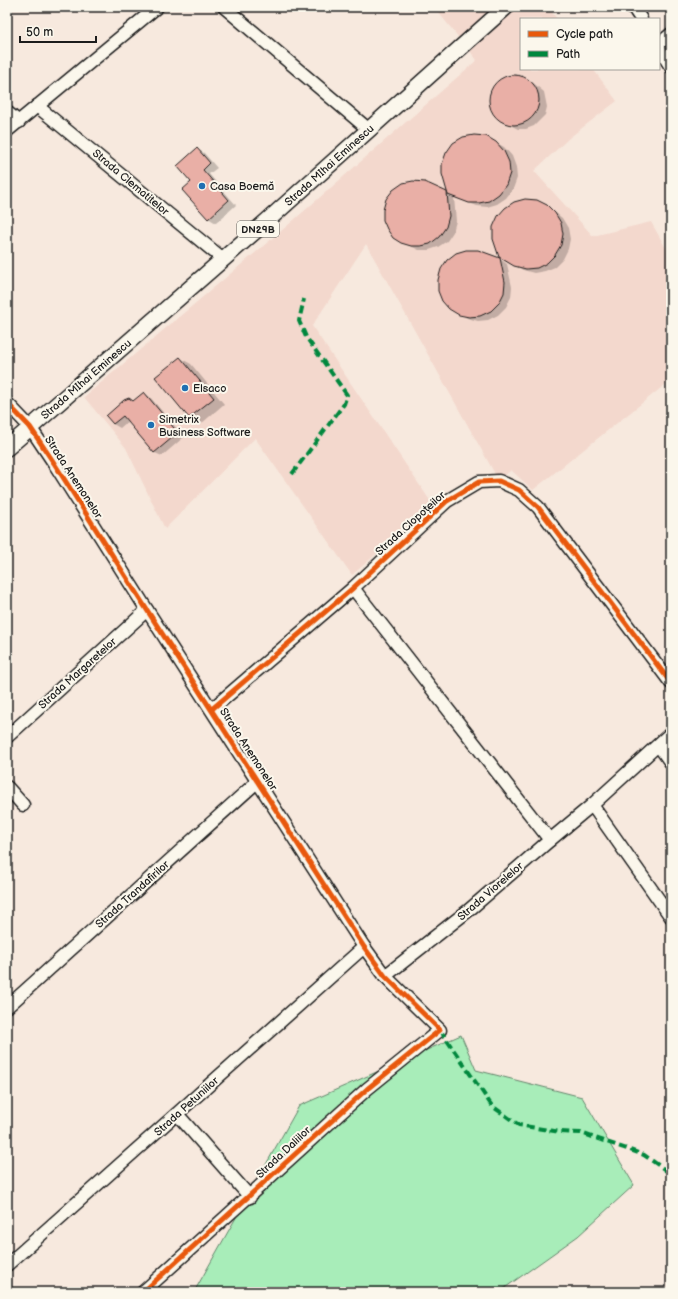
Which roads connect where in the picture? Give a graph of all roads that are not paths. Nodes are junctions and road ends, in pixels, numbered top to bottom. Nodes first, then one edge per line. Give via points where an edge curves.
1 (157, 7) edge
2 (224, 7) edge
3 (506, 7) edge
4 (633, 7) edge
5 (640, 18) edge
6 (671, 34) edge
7 (660, 43) edge
8 (660, 50) edge
9 (671, 67) edge
10 (38, 106) junction
11 (7, 112) edge
12 (18, 122) junction
13 (368, 129) junction
14 (7, 131) edge
15 (223, 259) junction
16 (7, 403) edge
17 (30, 427) junction
18 (7, 448) edge
19 (353, 588) junction
20 (146, 610) junction
21 (671, 683) edge
22 (212, 709) junction
23 (671, 733) edge
24 (7, 737) edge
25 (659, 746) junction
26 (671, 763) edge
27 (258, 782) junction
28 (7, 786) edge
29 (23, 805) dead end
30 (592, 805) junction
31 (550, 840) junction
32 (671, 917) edge
33 (364, 947) junction
34 (385, 976) junction
35 (7, 1007) edge
36 (440, 1030) joint
37 (177, 1114) junction
38 (250, 1196) junction
39 (7, 1265) edge
40 (143, 1292) edge

1 - 10 street
2 - 13 street
3 - 13 main road, Strada MIhai Eminescu / DN29B
4 - 5 street
6 - 7 street
8 - 9 street
10 - 12 street
10 - 15 street, Strada Clematitelor
11 - 12 street
12 - 14 street
13 - 15 main road, Strada MIhai Eminescu / DN29B
15 - 17 main road, Strada MIhai Eminescu / DN29B
16 - 17 street, Strada Anemonelor
17 - 18 main road, Strada MIhai Eminescu / DN29B
17 - 20 street, Strada Anemonelor
19 - 21 street, Strada Clopoțeilor via 447,501 479,482 499,481 519,490 538,506
19 - 22 street, Strada Clopoțeilor
19 - 31 street
20 - 22 street, Strada Anemonelor
20 - 24 street, Strada Margaretelor
22 - 27 street, Strada Anemonelor
23 - 25 street, Strada Viorelelor
25 - 26 street
25 - 30 street, Strada Viorelelor
27 - 33 street, Strada Anemonelor
27 - 35 street, Strada Trandafirilor
28 - 29 street
30 - 31 street, Strada Viorelelor
30 - 32 street
31 - 34 street, Strada Viorelelor via 469,910
33 - 34 street, Strada Anemonelor
33 - 37 street, Strada Petuniilor
34 - 36 street, Strada Anemonelor
36 - 38 street, Strada Daliilor via 367,1089
37 - 38 street
37 - 39 street, Strada Petuniilor
38 - 40 street, Strada Daliilor

